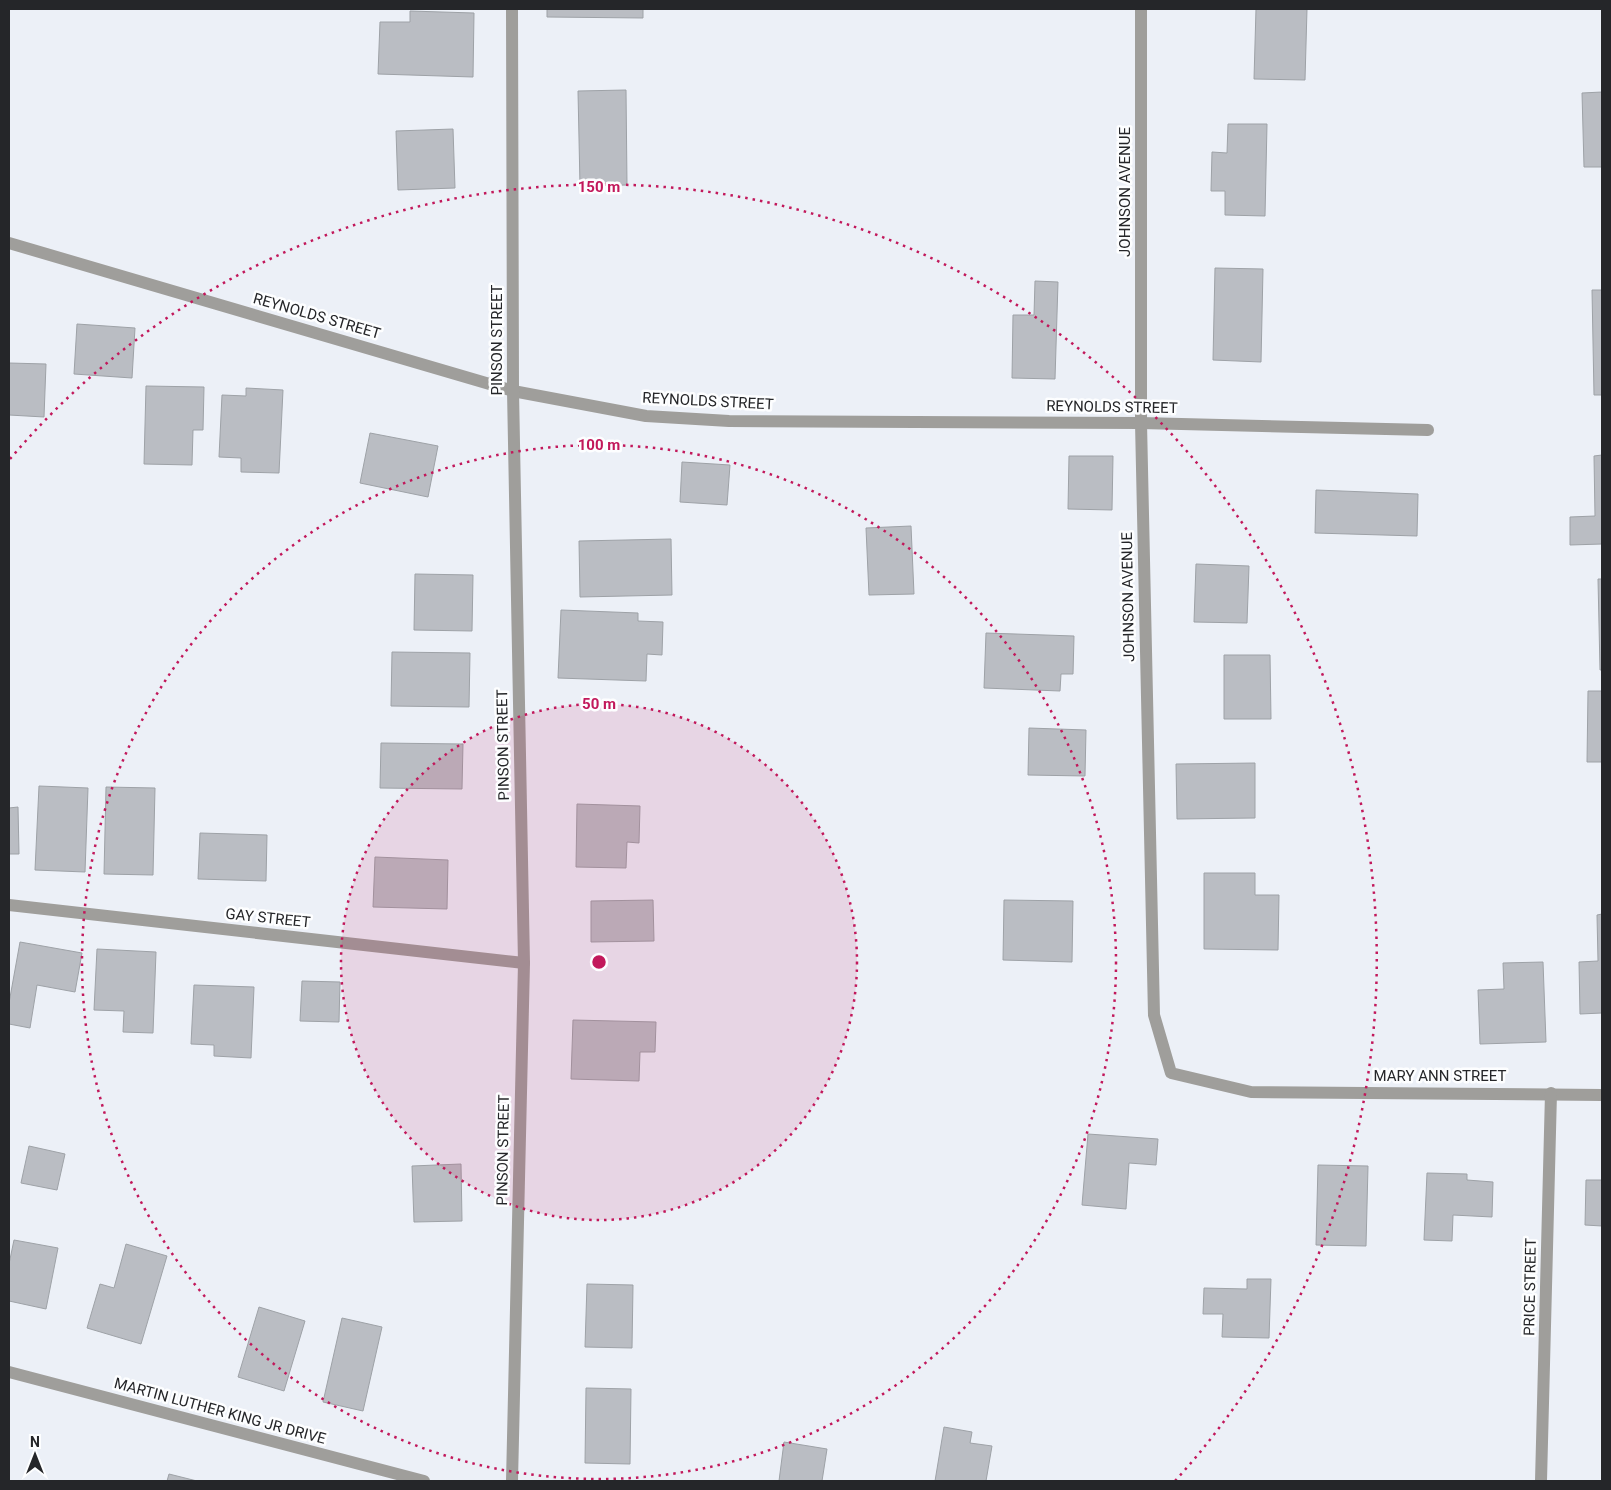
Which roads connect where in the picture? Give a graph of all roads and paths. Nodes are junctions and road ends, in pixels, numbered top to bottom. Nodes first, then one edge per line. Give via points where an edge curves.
1 (512, 9) edge
2 (1141, 9) edge
3 (9, 243) edge
4 (513, 391) junction
5 (1140, 423) junction
6 (1428, 430) dead end
7 (9, 905) edge
8 (524, 963) junction
9 (1278, 1092) joint
10 (1551, 1093) junction
11 (1602, 1094) edge
12 (9, 1372) edge
13 (424, 1481) edge
14 (512, 1481) edge
15 (1541, 1481) edge

1 - 4 street, PINSON STREET
2 - 5 street, JOHNSON AVENUE
3 - 4 street, REYNOLDS STREET
4 - 5 street, REYNOLDS STREET via 646,416 729,421
4 - 8 street, PINSON STREET
5 - 6 street, REYNOLDS STREET
5 - 9 street, JOHNSON AVENUE via 1154,1016 1171,1073 1251,1092
7 - 8 street, GAY STREET
8 - 14 street, PINSON STREET
9 - 10 street, MARY ANN STREET
10 - 11 street, MARY ANN STREET
10 - 15 street, PRICE STREET
12 - 13 street, MARTIN LUTHER KING JR DRIVE

